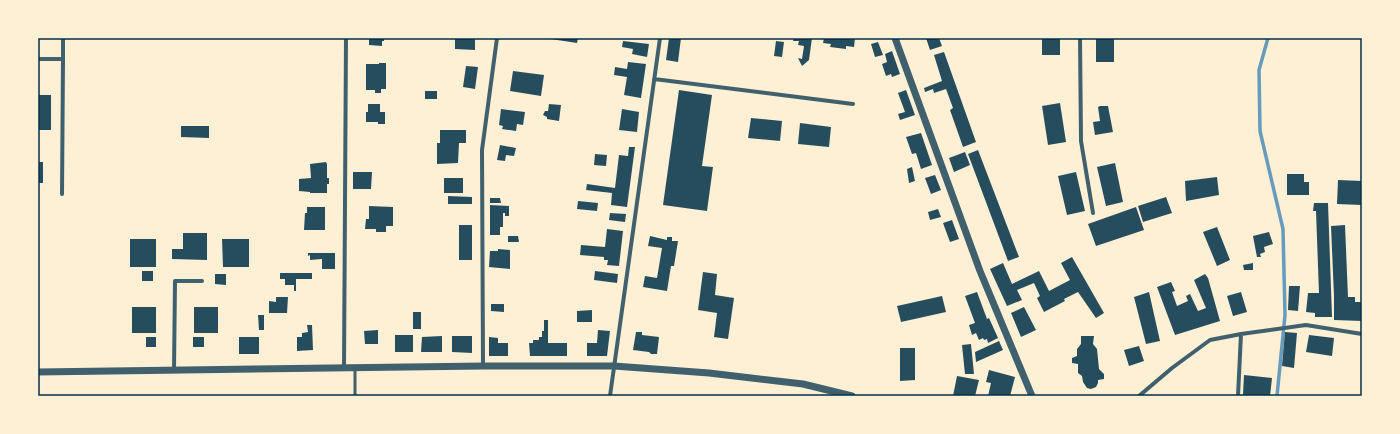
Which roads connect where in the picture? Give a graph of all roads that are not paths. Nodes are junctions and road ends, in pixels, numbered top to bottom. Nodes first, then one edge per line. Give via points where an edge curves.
1 (63, 38) edge
2 (346, 38) edge
3 (498, 38) edge
4 (660, 38) edge
5 (894, 38) edge
6 (1080, 38) edge
7 (38, 59) edge
8 (63, 59) junction
9 (654, 80) junction
10 (853, 104) dead end
11 (62, 194) dead end
12 (1093, 213) dead end
13 (202, 280) dead end
14 (1241, 334) junction
15 (1362, 334) edge
16 (482, 366) junction
17 (614, 366) junction
18 (344, 368) junction
19 (355, 369) junction
20 (174, 371) junction
21 (38, 372) edge
22 (356, 396) edge
23 (610, 396) edge
24 (852, 396) edge
25 (1032, 396) edge
26 (1139, 396) edge
27 (1238, 396) edge

1 - 8 street
2 - 18 street
3 - 16 street via 482,150
4 - 9 street
5 - 25 street via 980,271
6 - 12 street via 1081,141
7 - 8 street
8 - 11 street
9 - 10 street
9 - 17 street
13 - 20 street via 174,281
14 - 15 street via 1306,325
14 - 26 street via 1210,340
14 - 27 street
16 - 17 street
16 - 19 street
17 - 23 street
17 - 24 street via 709,373 803,384
18 - 19 street
18 - 20 street
19 - 22 lane
20 - 21 street

